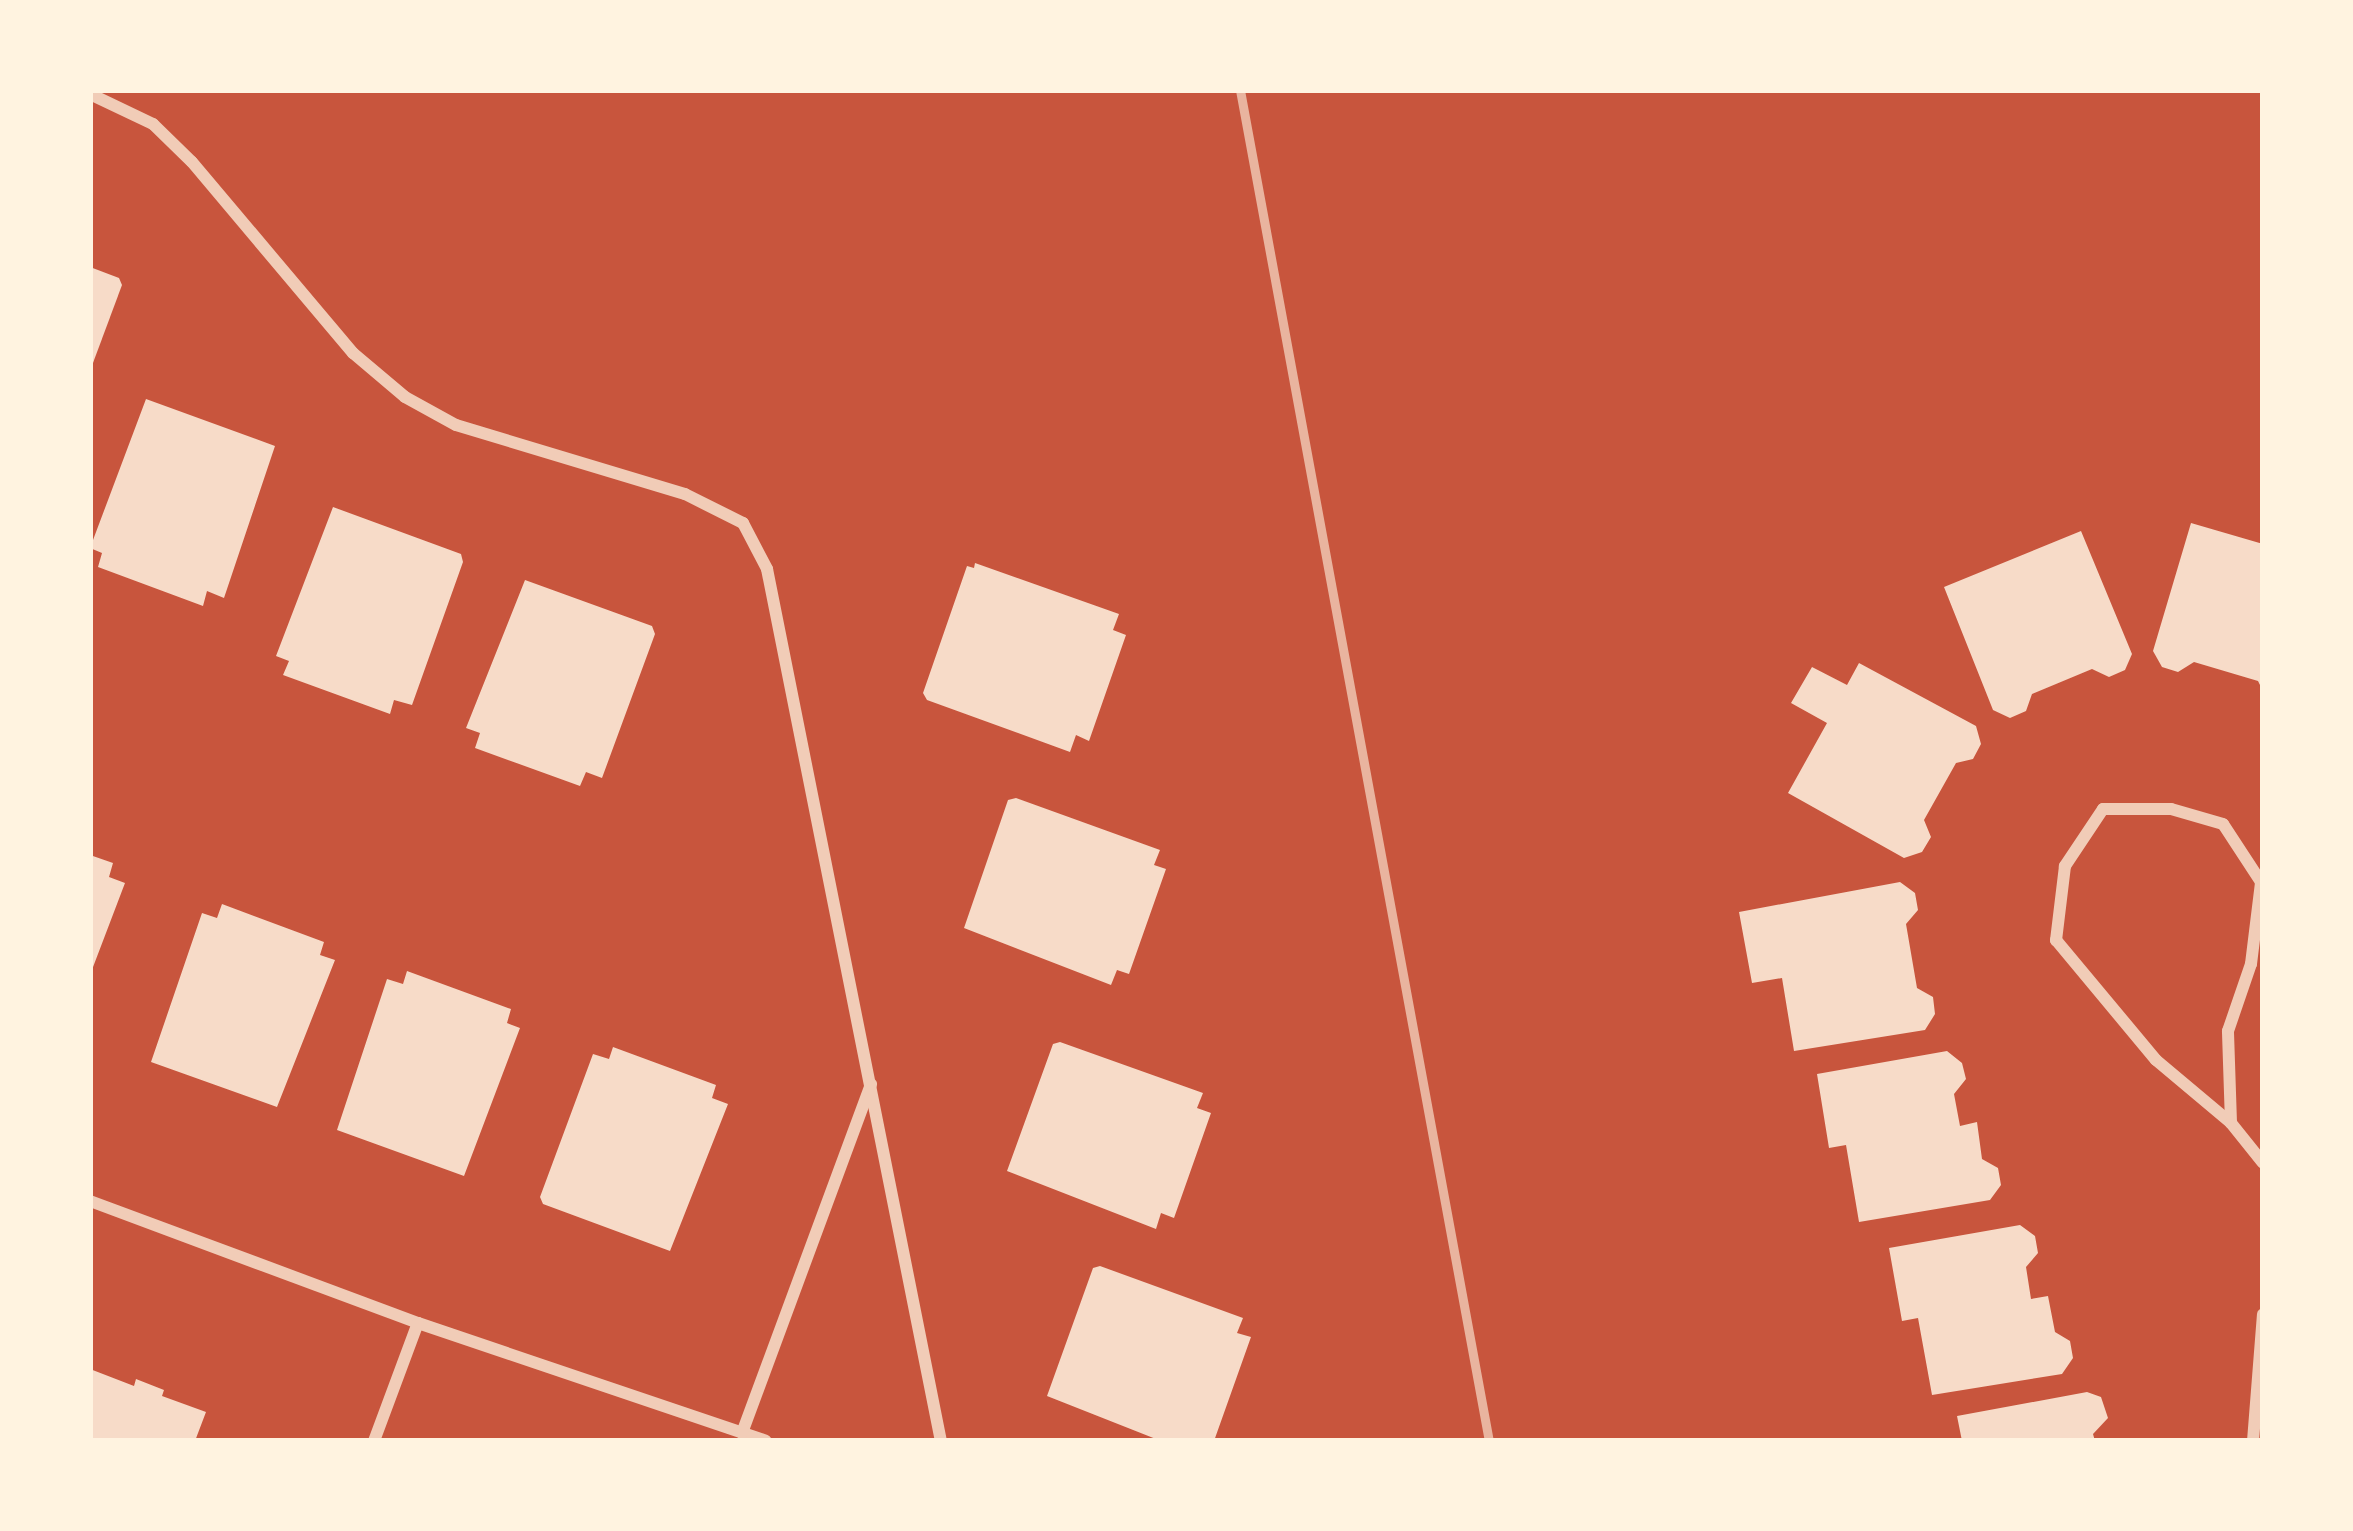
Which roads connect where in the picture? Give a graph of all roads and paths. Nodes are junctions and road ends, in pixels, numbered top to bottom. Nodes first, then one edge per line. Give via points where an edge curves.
1 (90, 94) edge
2 (871, 1083) junction
3 (2231, 1123) junction
4 (2263, 1163) edge
5 (90, 1201) edge
6 (2263, 1314) edge
7 (418, 1323) junction
8 (742, 1433) junction
9 (374, 1441) edge
10 (766, 1441) edge
11 (941, 1441) edge
12 (2253, 1441) edge

1 - 2 street via 153,124 353,353 405,397 456,425 685,494 743,523 767,568
2 - 8 street
2 - 11 street
3 - 3 street via 2228,1030 2251,964 2261,882 2222,824 2171,809 2103,809 2065,866 2056,940 2156,1060
3 - 4 street
5 - 7 street
6 - 12 street
7 - 8 street
7 - 9 street
8 - 10 street

